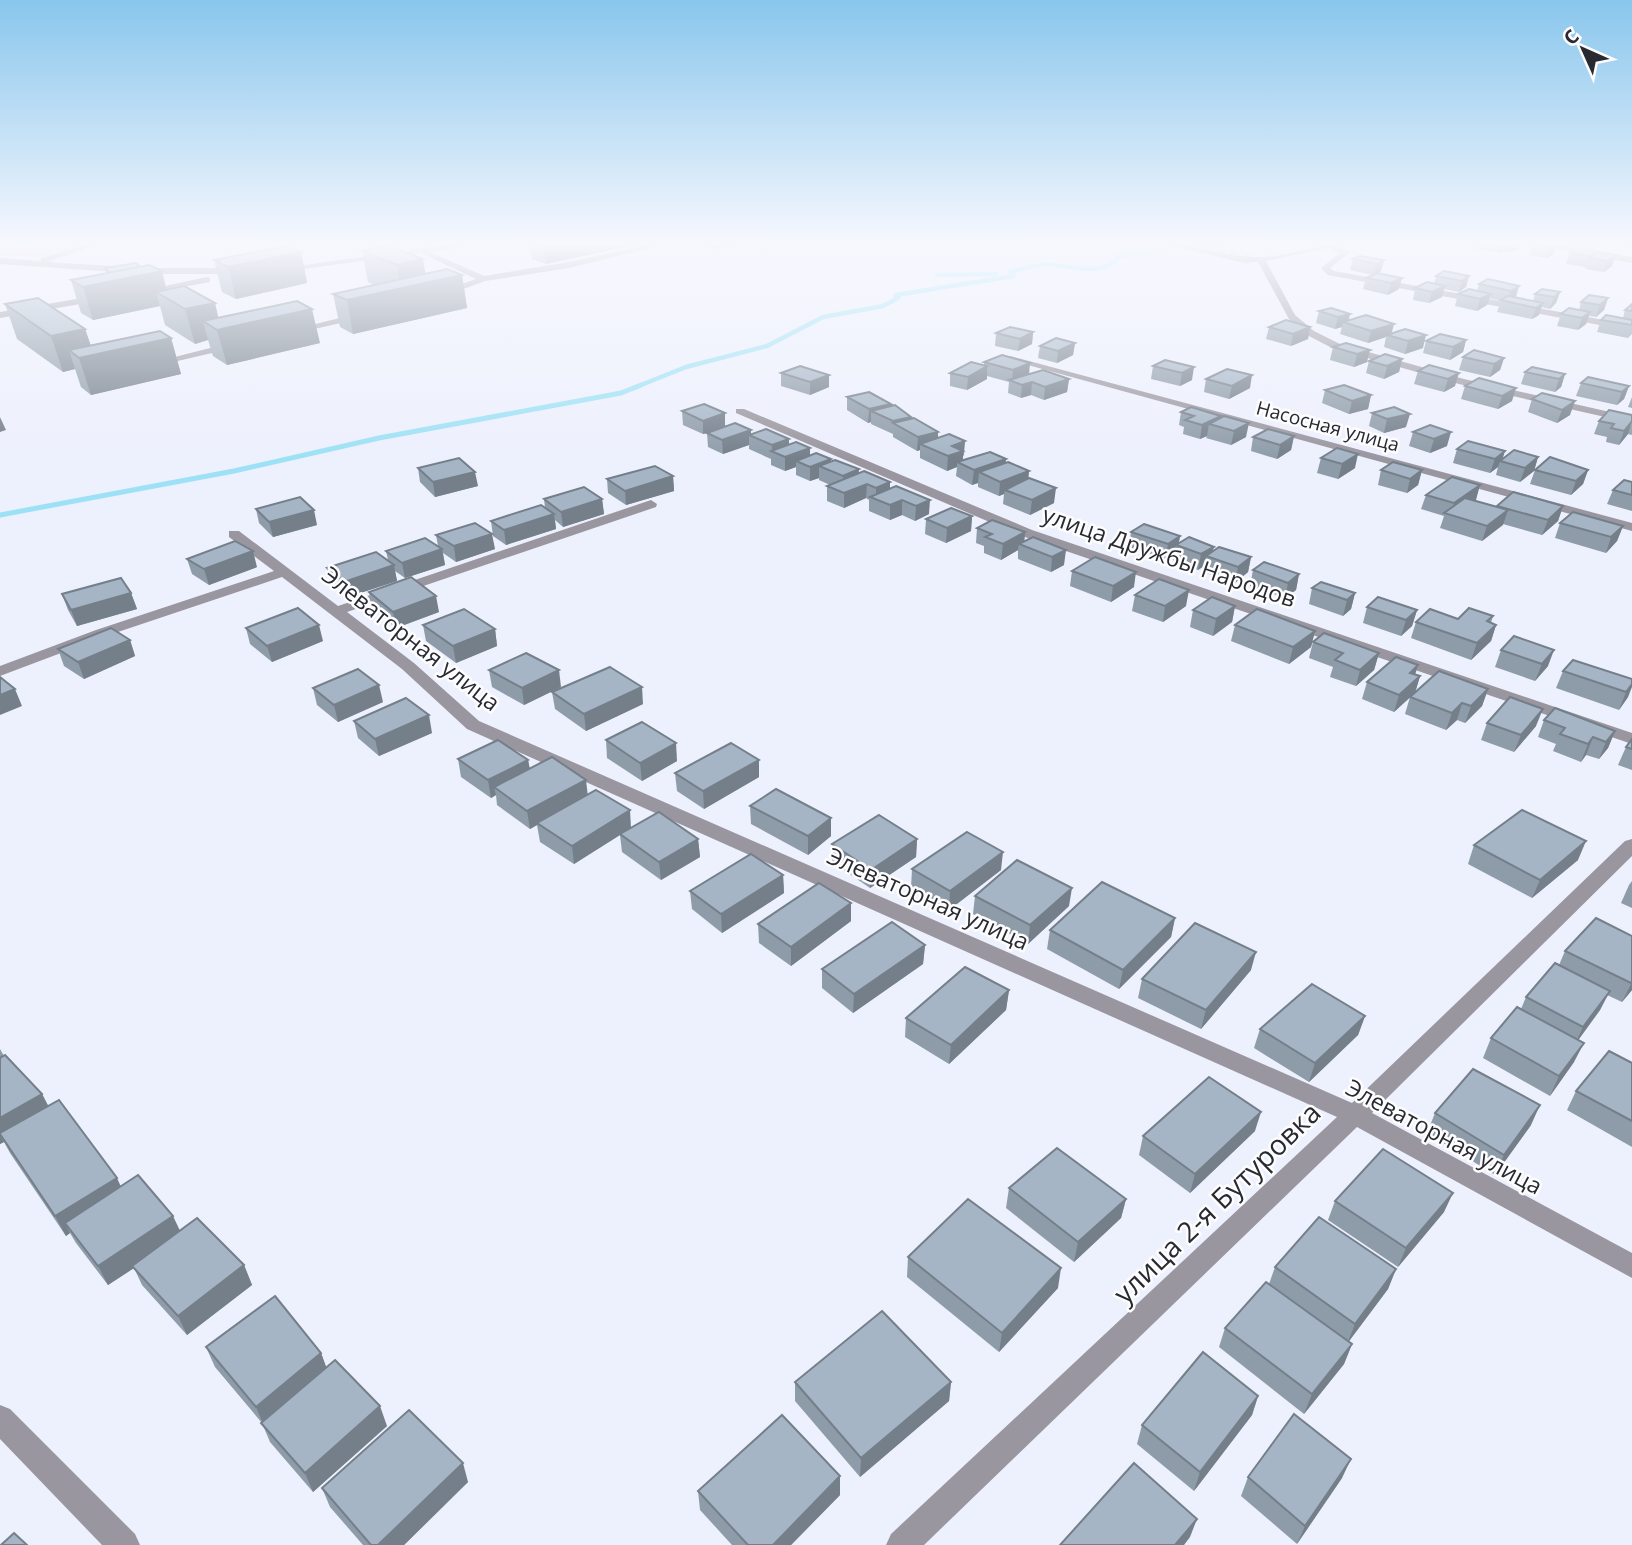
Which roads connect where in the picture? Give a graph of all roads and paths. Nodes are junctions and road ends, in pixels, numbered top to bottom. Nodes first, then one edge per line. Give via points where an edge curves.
1 (358, 316) edge
2 (1292, 316) edge
3 (1568, 316) edge
4 (1632, 328) edge
5 (280, 334) edge
6 (240, 344) edge
7 (1014, 358) edge
8 (145, 365) edge
9 (740, 411) dead end
10 (1632, 420) edge
11 (651, 504) dead end
12 (1632, 527) edge
13 (234, 534) dead end
14 (285, 572) junction
15 (336, 611) junction
16 (0, 671) edge
17 (1632, 739) edge
18 (1632, 845) edge
19 (1355, 1115) junction
20 (1632, 1266) edge
21 (0, 1419) edge
22 (124, 1545) edge
23 (902, 1545) edge

1 - 5 street
2 - 10 street via 1326,341 1429,373
3 - 4 street
6 - 8 street
7 - 12 street, Насосная улица
9 - 17 street, улица Дружбы Народов via 1027,533
11 - 15 street
13 - 14 street, Элеваторная улица
14 - 15 street, Элеваторная улица
14 - 16 street
15 - 19 street, Элеваторная улица via 408,666 473,725
18 - 19 street, улица 2-я Бутуровка
19 - 20 street, Элеваторная улица
19 - 23 street, улица 2-я Бутуровка
21 - 22 street

